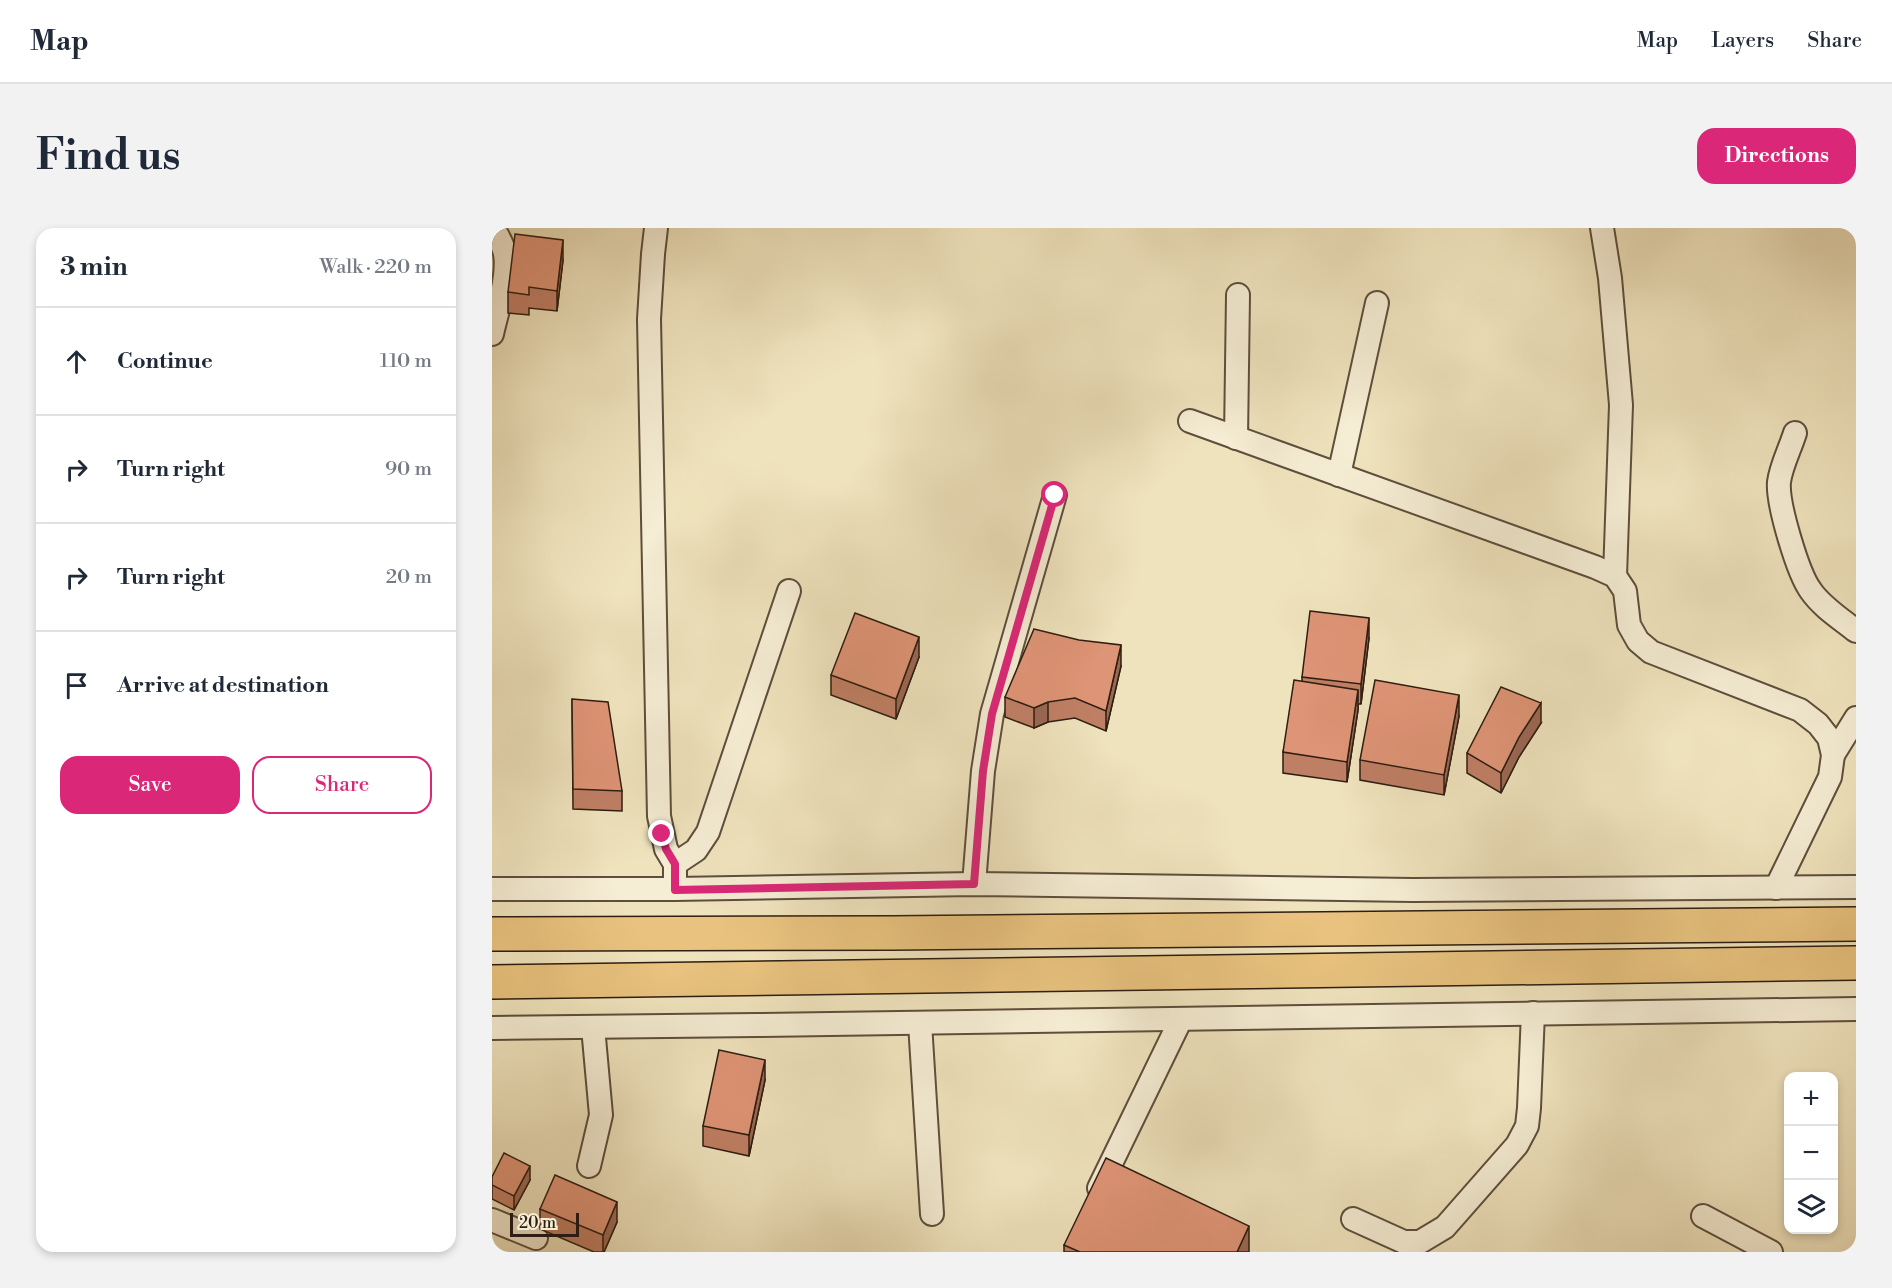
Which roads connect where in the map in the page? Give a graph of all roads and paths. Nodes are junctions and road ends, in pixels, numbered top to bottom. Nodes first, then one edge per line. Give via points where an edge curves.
1 (493, 228) edge
2 (656, 228) edge
3 (1602, 228) edge
4 (1239, 295) dead end
5 (1377, 303) dead end
6 (492, 334) edge
7 (1190, 421) dead end
8 (1795, 434) dead end
9 (1236, 438) junction
10 (1339, 475) junction
11 (1055, 495) dead end
12 (1615, 576) junction
13 (789, 591) dead end
14 (1856, 631) edge
15 (1856, 718) edge
16 (1833, 755) junction
17 (675, 864) junction
18 (974, 884) junction
19 (1856, 887) edge
20 (1776, 888) junction
21 (492, 889) edge
22 (675, 890) junction
23 (1856, 924) edge
24 (492, 934) edge
25 (1856, 963) edge
26 (492, 982) edge
27 (1856, 1009) edge
28 (1533, 1013) junction
29 (1181, 1019) junction
30 (920, 1023) junction
31 (593, 1026) junction
32 (492, 1028) edge
33 (589, 1166) dead end
34 (1089, 1210) edge
35 (932, 1214) dead end
36 (1703, 1216) dead end
37 (1353, 1219) dead end
38 (492, 1220) edge
39 (536, 1238) dead end
40 (1771, 1252) edge

1 - 6 street via 505,256 505,273
2 - 17 street via 649,319 659,816 666,849
3 - 12 street via 1621,405
4 - 9 street
5 - 10 street
7 - 9 street
8 - 14 street via 1779,479 1779,495 1803,578 1811,592
9 - 10 street
10 - 12 street
11 - 18 street via 992,714
12 - 16 street via 1624,591 1629,625 1638,641 1651,652 1800,710 1818,724
13 - 17 street via 708,832 696,850
15 - 16 street
16 - 20 street via 1830,777
17 - 22 street
18 - 20 street via 1413,890
18 - 22 street
19 - 20 street
21 - 22 street
23 - 24 highway
25 - 26 highway
27 - 28 street
28 - 29 street
28 - 37 street via 1527,1126 1510,1154 1445,1227 1420,1242 1404,1242
29 - 30 street
29 - 34 street
30 - 31 street
30 - 35 street
31 - 32 street
31 - 33 street via 600,1115
36 - 40 street
38 - 39 street

